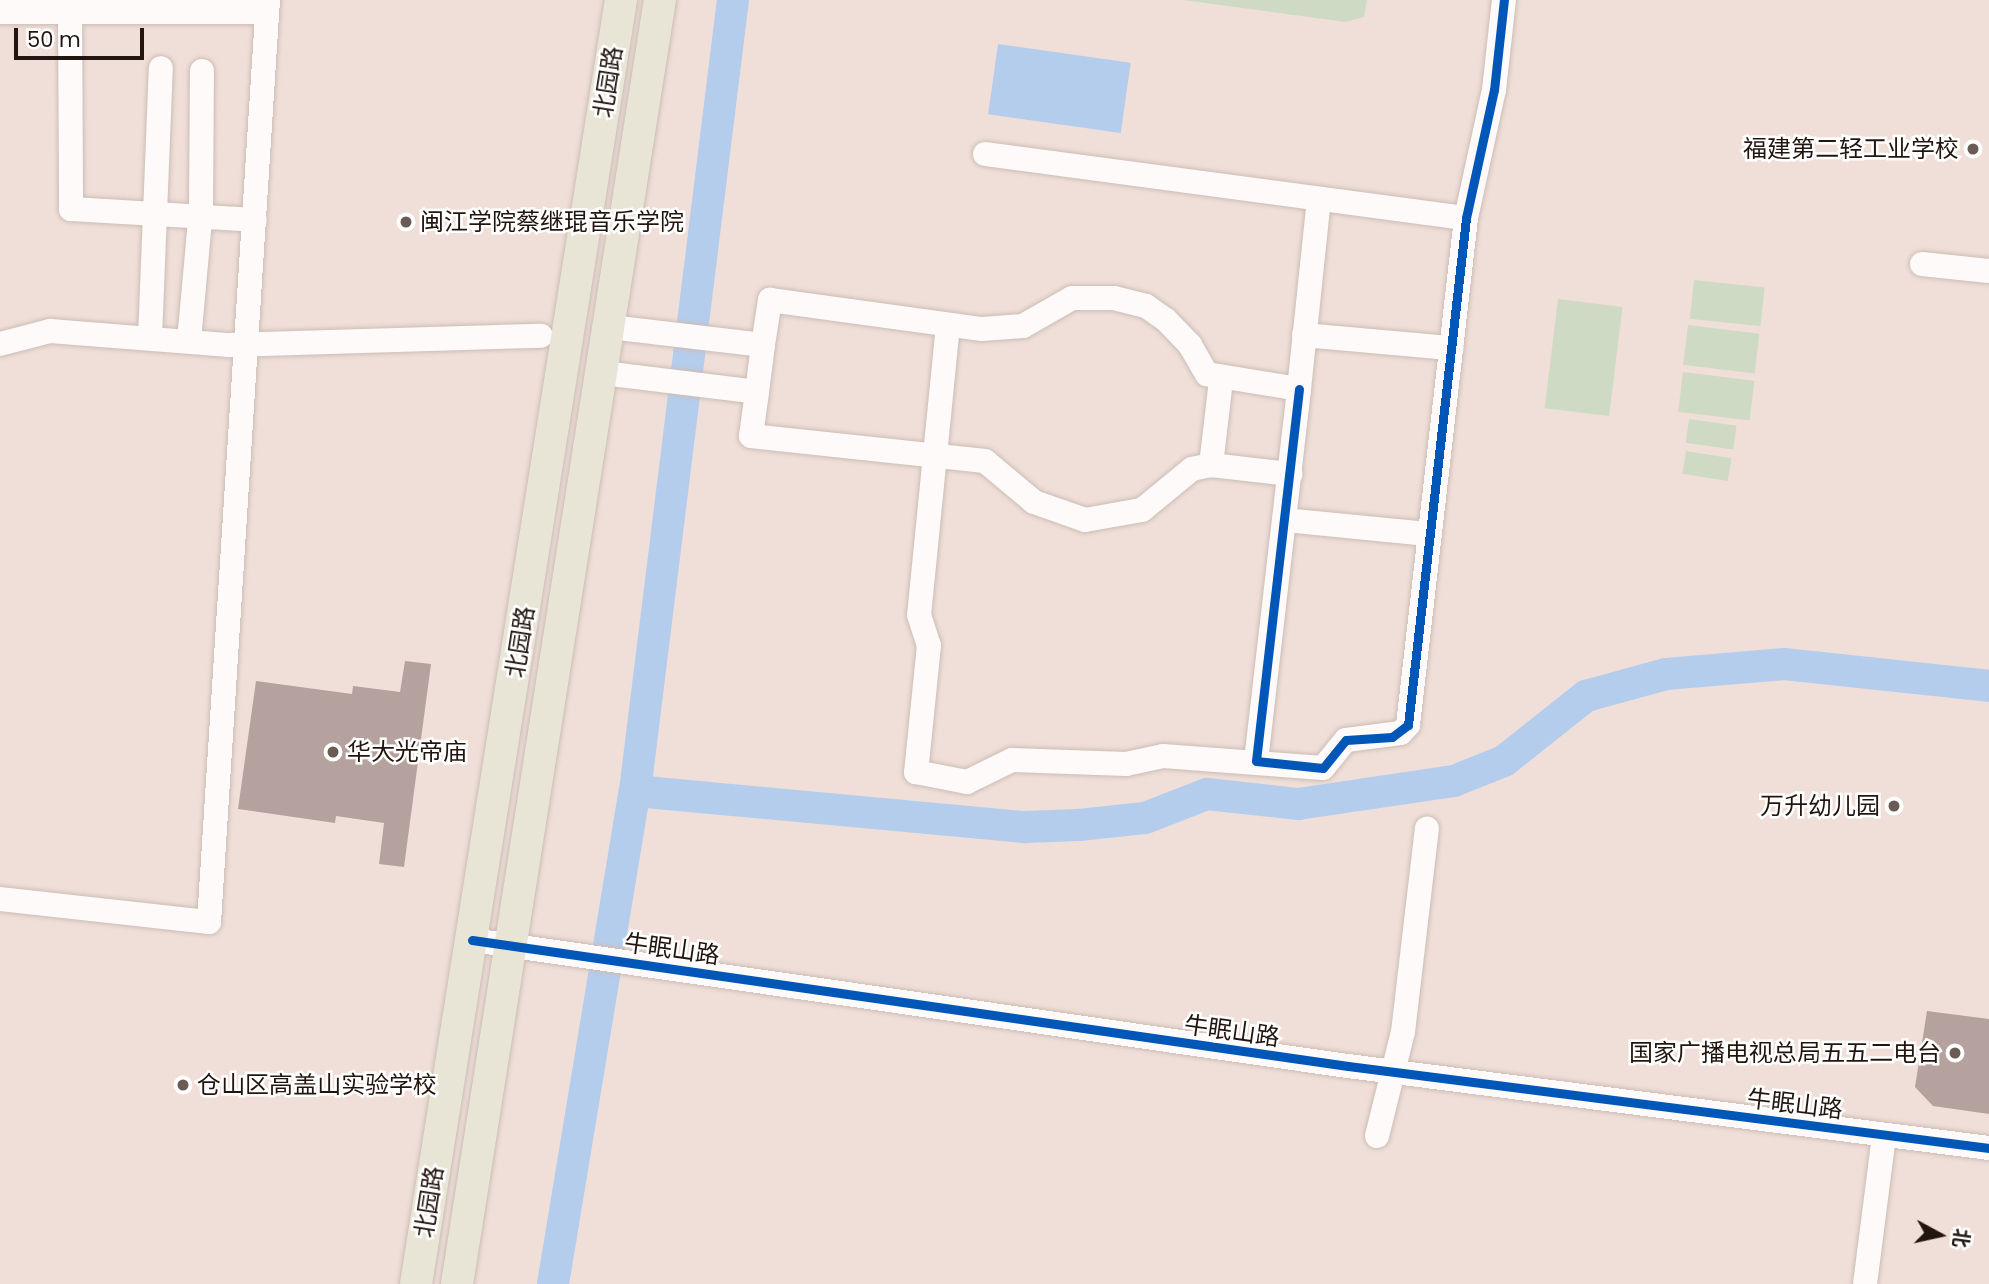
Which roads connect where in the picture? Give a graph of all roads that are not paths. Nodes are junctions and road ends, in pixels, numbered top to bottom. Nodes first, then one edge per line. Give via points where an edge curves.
1 (621, 0) edge
2 (660, 0) edge
3 (1504, 0) edge
4 (71, 6) edge
5 (267, 6) edge
6 (0, 12) edge
7 (161, 68) dead end
8 (202, 71) dead end
9 (985, 153) dead end
10 (1319, 199) junction
11 (158, 217) junction
12 (1466, 218) junction
13 (196, 219) junction
14 (255, 220) junction
15 (1922, 264) dead end
16 (1989, 271) edge
17 (948, 325) junction
18 (623, 328) junction
19 (1304, 335) junction
20 (541, 336) dead end
21 (150, 338) junction
22 (247, 340) junction
23 (189, 341) junction
24 (0, 344) edge
25 (763, 345) junction
26 (1451, 348) junction
27 (617, 374) junction
28 (1221, 380) junction
29 (1299, 389) junction
30 (745, 390) junction
31 (932, 456) junction
32 (1211, 465) junction
33 (1290, 474) junction
34 (1285, 520) junction
35 (1428, 534) junction
36 (1256, 761) junction
37 (1427, 828) dead end
38 (487, 852) junction
39 (525, 858) junction
40 (0, 899) edge
41 (472, 940) junction
42 (511, 946) junction
43 (456, 1035) junction
44 (496, 1042) junction
45 (1392, 1072) junction
46 (1884, 1135) junction
47 (1377, 1136) dead end
48 (1989, 1148) edge
49 (416, 1284) edge
50 (457, 1284) edge
51 (1865, 1284) edge

1 - 38 main road, 北园路
2 - 18 main road, 北园路
3 - 12 street via 1494,90
4 - 5 street
4 - 6 street
4 - 11 street via 71,209
5 - 14 street
7 - 11 street
8 - 13 street
9 - 10 street
10 - 12 street
10 - 19 street
11 - 13 street
11 - 21 street
12 - 26 street
13 - 14 street
13 - 23 street
14 - 22 street
15 - 16 street
17 - 25 street via 770,300
17 - 28 street via 1012,328 1072,298 1114,298 1155,311 1190,345 1207,374
17 - 31 street
18 - 25 street
18 - 27 main road, 北园路
19 - 26 street
19 - 29 street
20 - 22 street
21 - 23 street
21 - 24 street via 50,331
22 - 23 street via 229,345
22 - 40 street via 209,922
25 - 30 street
26 - 35 street
27 - 30 street
27 - 39 main road, 北园路
28 - 29 street
28 - 32 street
29 - 33 street
30 - 31 street via 751,436
31 - 32 street via 985,461 1034,502 1098,521 1142,510 1192,469
31 - 36 street via 919,615 929,645 916,772 967,782 1012,760 1126,764 1144,758 1195,756
32 - 33 street
33 - 34 street
34 - 35 street
34 - 36 street
35 - 36 street via 1408,725 1392,737 1346,740 1323,768
37 - 45 street via 1403,1032
38 - 39 main road
38 - 41 main road, 北园路
39 - 42 main road, 北园路
41 - 42 street, 牛眠山路
41 - 43 main road, 北园路
42 - 44 main road, 北园路
42 - 45 street, 牛眠山路
43 - 44 main road
43 - 49 main road, 北园路
44 - 50 main road, 北园路
45 - 46 street, 牛眠山路
45 - 47 street
46 - 48 street, 牛眠山路
46 - 51 street

